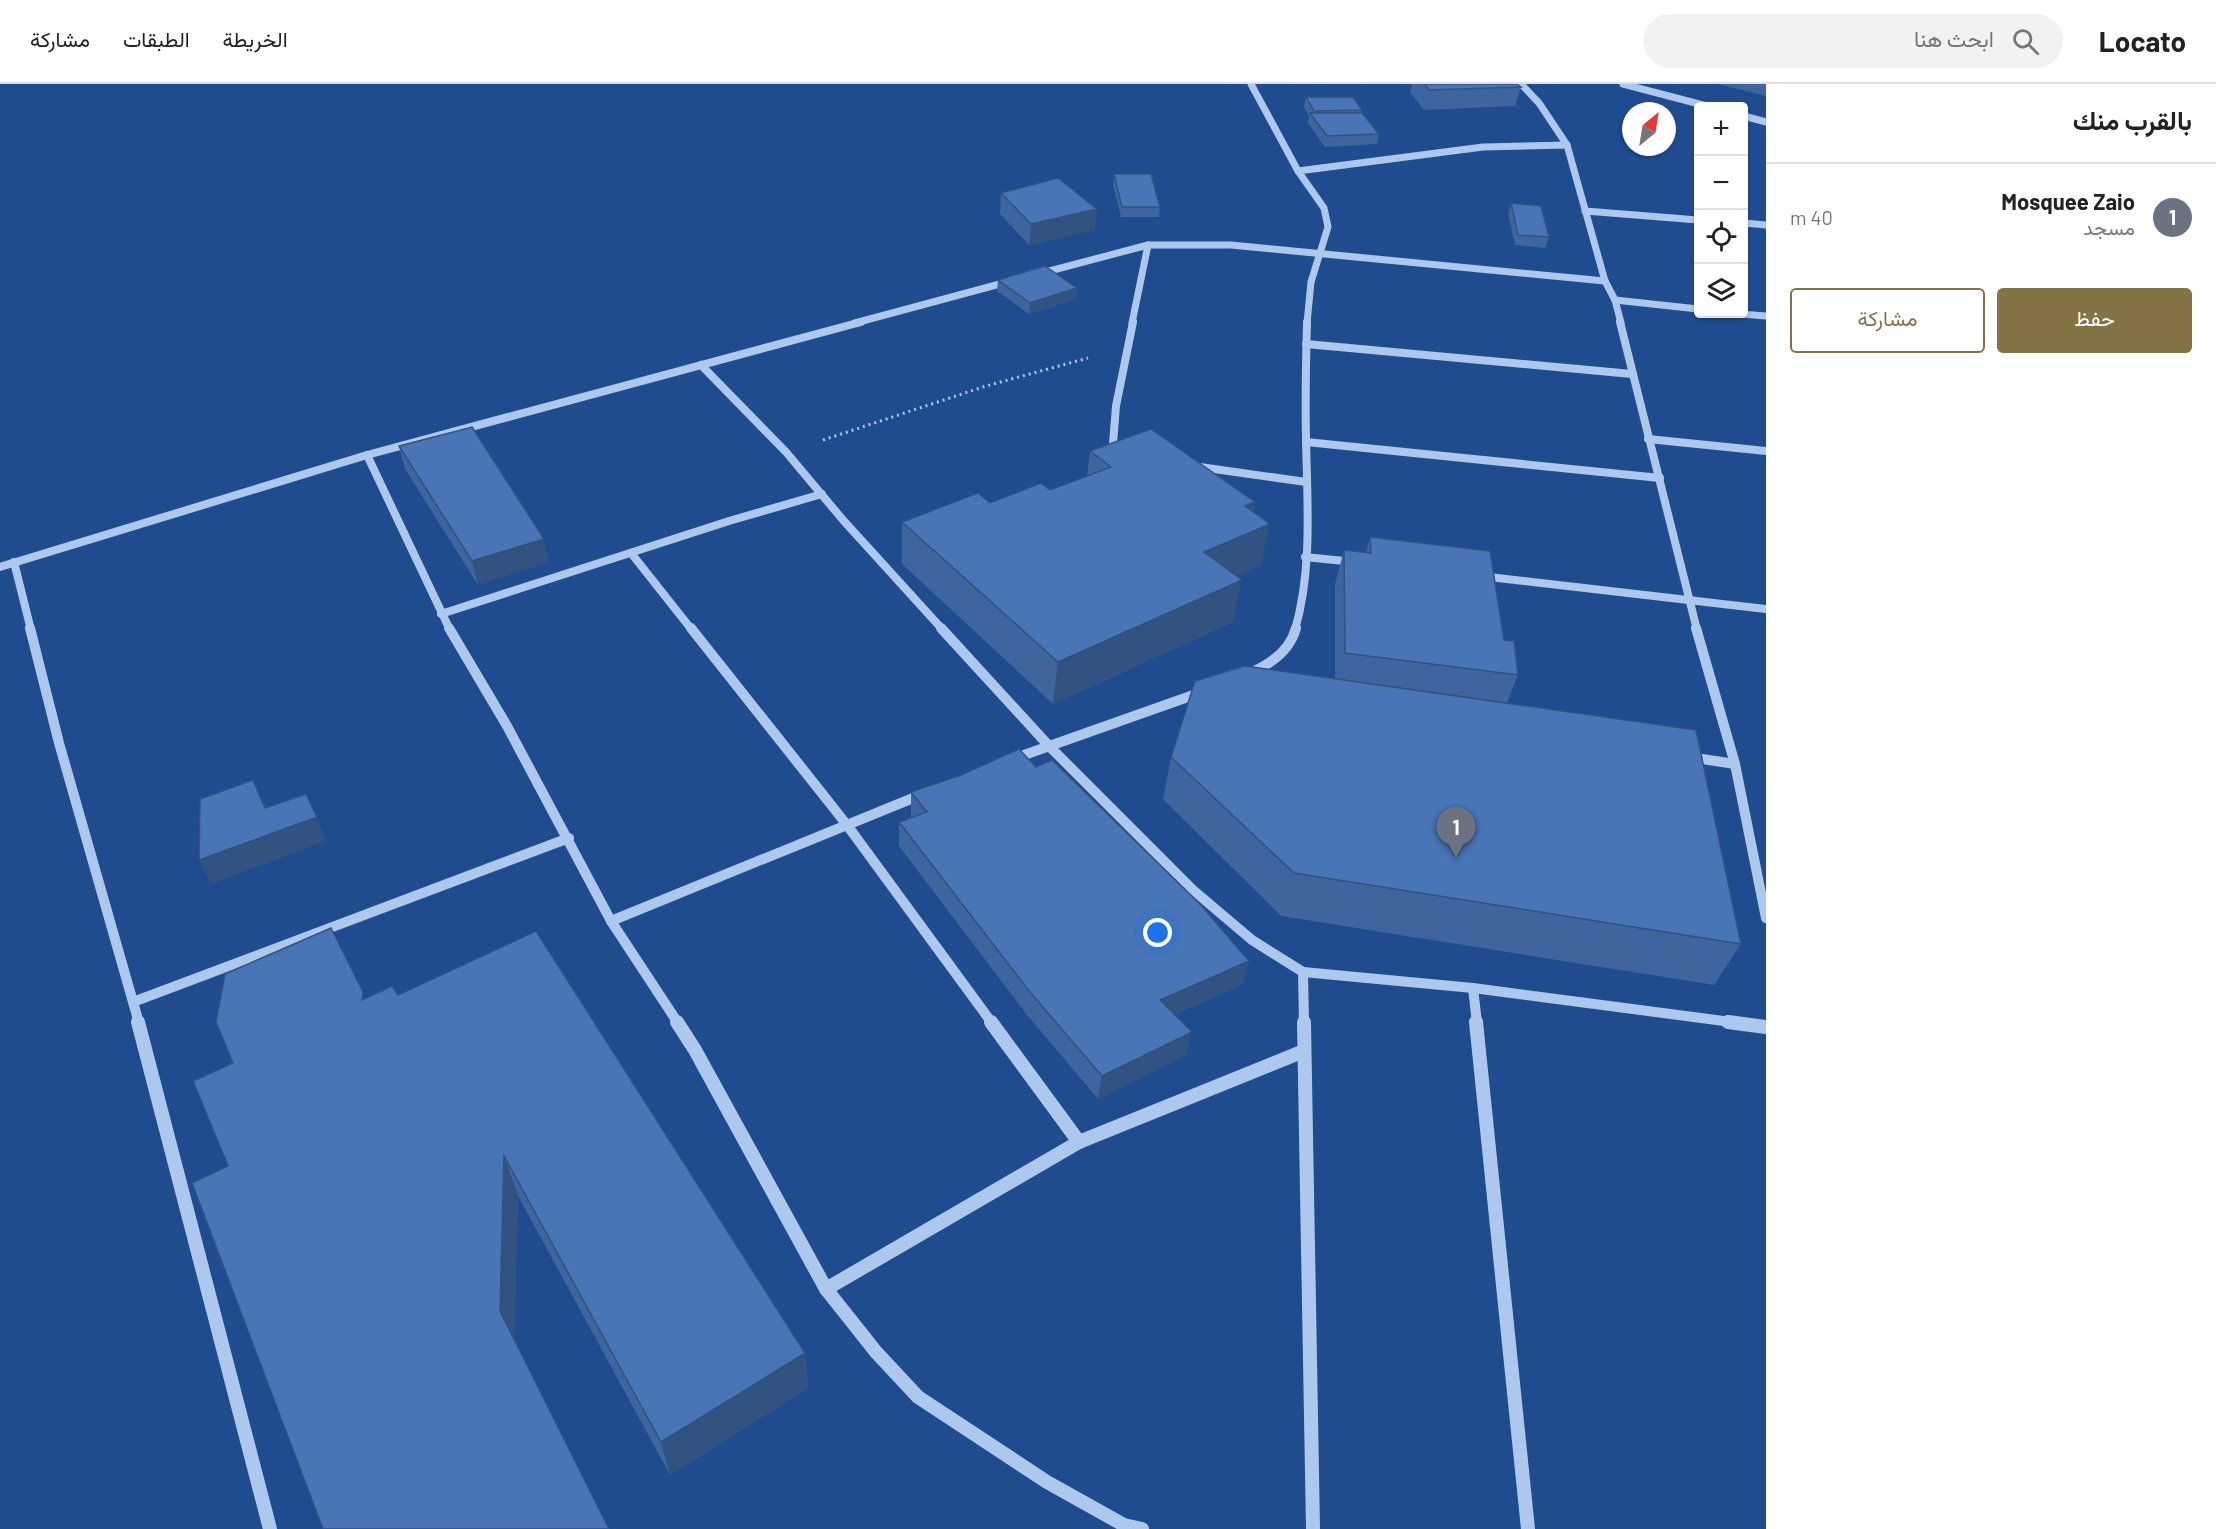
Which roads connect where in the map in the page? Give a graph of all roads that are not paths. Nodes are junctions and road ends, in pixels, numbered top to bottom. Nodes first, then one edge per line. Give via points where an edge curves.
1 (1251, 84) edge
2 (1521, 84) edge
3 (1623, 84) edge
4 (1694, 103) edge
5 (1748, 117) edge
6 (1766, 122) edge
7 (1567, 145) junction
8 (1298, 171) junction
9 (1585, 211) junction
10 (1694, 220) edge
11 (1748, 223) edge
12 (1766, 225) edge
13 (1148, 245) junction
14 (1319, 254) junction
15 (1605, 281) junction
16 (1615, 300) junction
17 (1694, 309) edge
18 (1748, 314) edge
19 (1766, 316) edge
20 (1306, 344) junction
21 (701, 364) junction
22 (1632, 374) junction
23 (1648, 439) junction
24 (1306, 442) junction
25 (1766, 451) edge
26 (367, 455) junction
27 (1121, 457) edge
28 (1186, 465) edge
29 (1660, 478) junction
30 (1306, 482) junction
31 (822, 494) junction
32 (631, 553) junction
33 (1305, 557) junction
34 (14, 562) junction
35 (1363, 563) edge
36 (0, 567) edge
37 (1468, 575) edge
38 (1688, 600) junction
39 (1766, 609) edge
40 (441, 615) junction
41 (1236, 679) edge
42 (1216, 687) edge
43 (1048, 746) junction
44 (1679, 755) edge
45 (1004, 762) edge
46 (1735, 764) junction
47 (939, 787) edge
48 (847, 825) junction
49 (569, 838) junction
50 (1766, 918) edge
51 (611, 921) junction
52 (1303, 972) junction
53 (1473, 987) junction
54 (134, 1002) junction
55 (1766, 1027) edge
56 (1304, 1051) junction
57 (1079, 1142) junction
58 (826, 1289) junction
59 (270, 1529) edge
60 (1142, 1529) edge
61 (1313, 1529) edge
62 (1528, 1529) edge

1 - 8 street
2 - 7 street
3 - 4 street
5 - 6 street
7 - 8 street via 1483,147
7 - 9 street
8 - 14 street via 1324,208 1328,227
9 - 10 street
9 - 15 street
11 - 12 street
13 - 14 street via 1231,245
13 - 21 street
13 - 27 street via 1110,455
14 - 15 street
14 - 20 street via 1311,282
15 - 16 street
16 - 17 street
16 - 22 street
18 - 19 street
20 - 22 street
20 - 24 street
21 - 26 street
21 - 31 street
22 - 23 street
23 - 25 street
23 - 29 street
24 - 29 street
24 - 30 street
26 - 34 street
26 - 40 street
28 - 30 street
29 - 38 street
30 - 33 street
31 - 32 street
31 - 43 street
32 - 40 street
32 - 48 street
33 - 35 street
33 - 41 street via 1305,595 1286,650 1264,667
34 - 36 street
34 - 54 street via 59,743
37 - 38 street
38 - 39 street
38 - 46 street
40 - 49 street
42 - 43 street
43 - 45 street
43 - 52 street via 1225,920
44 - 46 street
46 - 50 street
47 - 48 street
48 - 51 street
48 - 57 street
49 - 51 street
49 - 54 street
51 - 58 street via 695,1050
52 - 53 street
52 - 56 street
53 - 55 street
53 - 62 street
54 - 59 street
56 - 57 street
56 - 61 street
57 - 58 street
58 - 60 street via 918,1397 1047,1482 1124,1525

